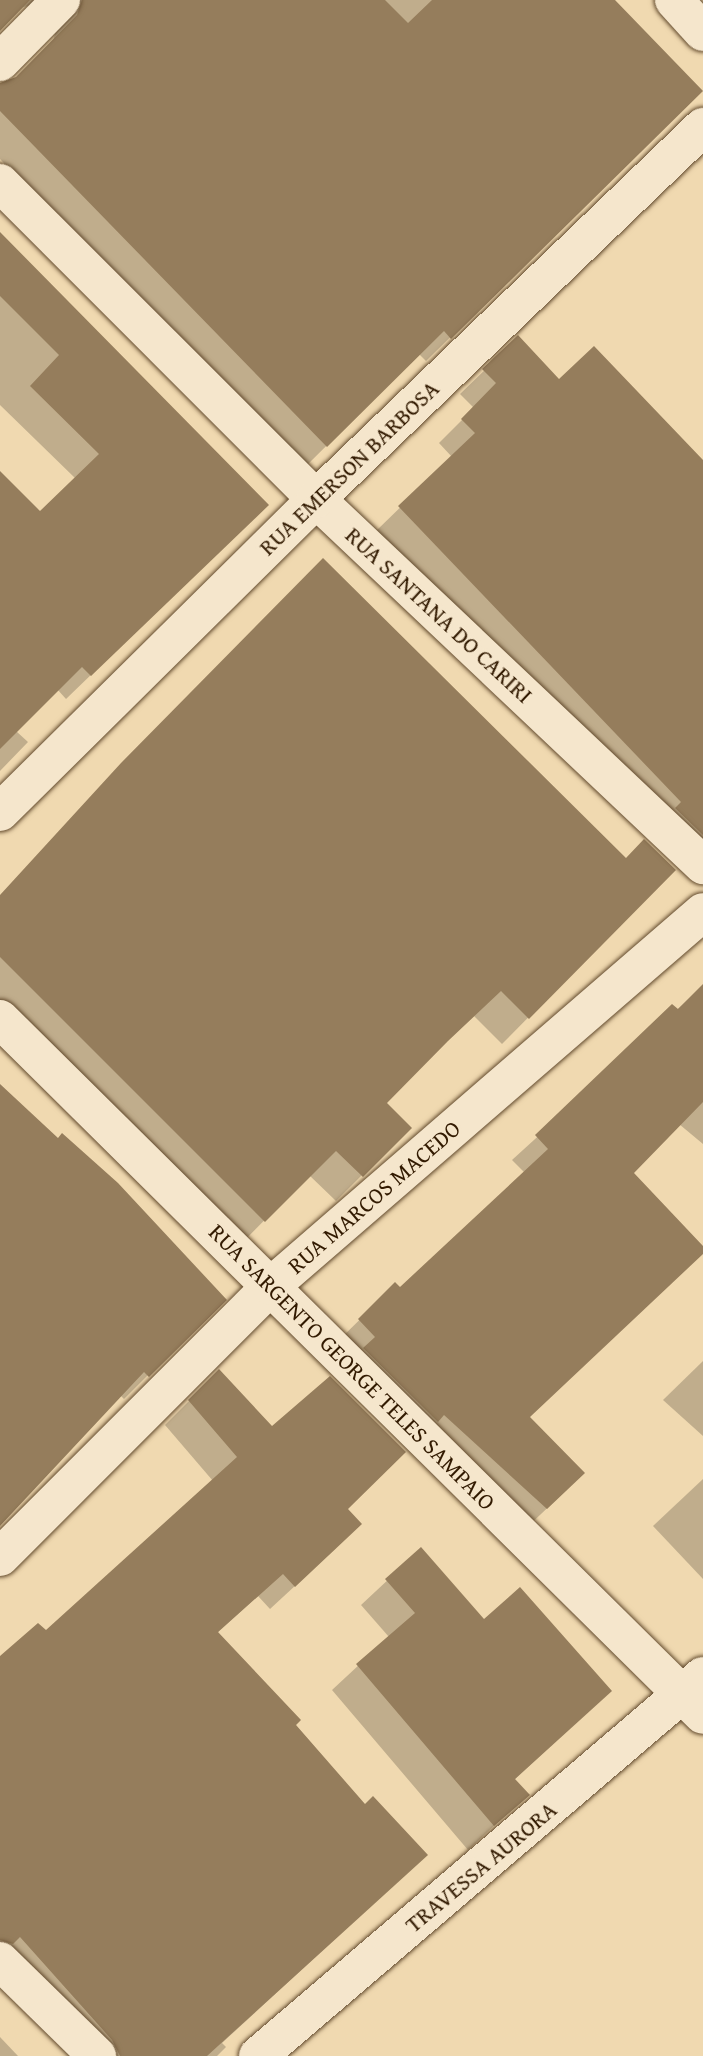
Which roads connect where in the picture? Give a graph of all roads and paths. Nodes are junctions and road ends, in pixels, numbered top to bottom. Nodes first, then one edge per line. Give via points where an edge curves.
1 (61, 0) edge
2 (674, 0) edge
3 (703, 32) edge
4 (0, 62) edge
5 (703, 127) edge
6 (0, 183) edge
7 (316, 499) junction
8 (0, 812) edge
9 (703, 865) edge
10 (703, 912) edge
11 (0, 1019) edge
12 (271, 1286) junction
13 (0, 1557) edge
14 (696, 1695) edge
15 (0, 1961) edge
16 (97, 2056) edge
17 (258, 2056) edge

1 - 4 street
2 - 3 street
5 - 7 street, RUA EMERSON BARBOSA
6 - 7 street, RUA SANTANA DO CARIRI
7 - 8 street, RUA EMERSON BARBOSA
7 - 9 street, RUA SANTANA DO CARIRI
10 - 12 street, RUA MARCOS MACEDO
11 - 12 street, RUA SARGENTO GEORGE TELES SAMPAIO
12 - 13 street, RUA MARCOS MACEDO
12 - 14 street, RUA SARGENTO GEORGE TELES SAMPAIO
14 - 17 street, TRAVESSA AURORA
15 - 16 street

